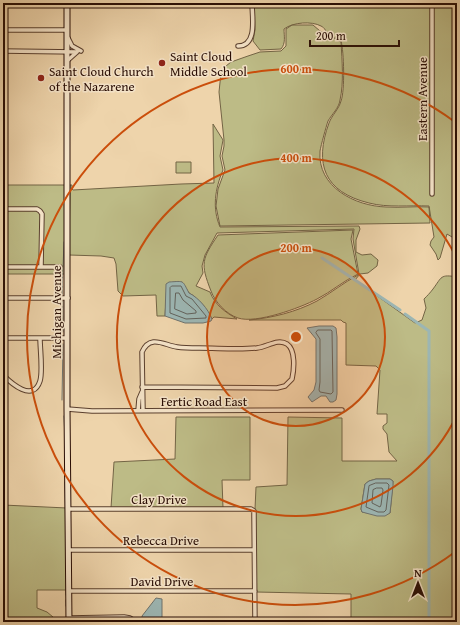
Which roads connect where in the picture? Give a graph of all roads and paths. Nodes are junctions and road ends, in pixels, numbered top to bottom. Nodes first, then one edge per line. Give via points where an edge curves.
1 (67, 3) edge
2 (252, 3) edge
3 (432, 3) edge
4 (3, 30) edge
5 (67, 30) junction
6 (67, 38) junction
7 (238, 46) dead end
8 (3, 51) edge
9 (68, 51) junction
10 (77, 52) junction
11 (68, 60) junction
12 (432, 194) dead end
13 (3, 209) edge
14 (3, 267) edge
15 (41, 267) junction
16 (60, 267) dead end
17 (3, 298) edge
18 (68, 298) junction
19 (3, 338) edge
20 (40, 338) junction
21 (67, 338) junction
22 (3, 375) edge
23 (6, 379) junction
24 (3, 382) edge
25 (142, 389) junction
26 (67, 409) junction
27 (342, 410) dead end
28 (138, 411) junction
29 (143, 411) junction
30 (68, 509) junction
31 (68, 550) junction
32 (254, 550) junction
33 (70, 591) junction
34 (255, 591) junction
35 (69, 620) edge
36 (136, 622) edge
37 (255, 622) edge

1 - 5 street, Michigan Avenue
2 - 7 street via 252,35 249,42
3 - 12 street, Eastern Avenue
4 - 5 street
5 - 6 street, Michigan Avenue
6 - 9 street, Michigan Avenue
6 - 10 street via 81,51
8 - 9 street
9 - 10 street
9 - 11 street, Michigan Avenue
10 - 11 street
11 - 18 street, Michigan Avenue
13 - 15 street via 37,209 42,214
14 - 15 street
15 - 16 street
17 - 18 street
18 - 21 street, Michigan Avenue
19 - 20 street
20 - 21 street
20 - 23 street via 40,379 37,386 29,391 22,390
21 - 26 street, Michigan Avenue
22 - 23 street
23 - 24 street
25 - 25 street via 142,352 144,347 152,342 179,348 257,348 281,342 287,344 293,354 292,379 285,386 277,388
25 - 28 street
25 - 29 street
26 - 28 street, Fertic Road East
26 - 30 street, Michigan Avenue
27 - 29 street, Fertic Road East
28 - 29 street, Fertic Road East
30 - 31 street, Michigan Avenue
30 - 32 street, Clay Drive via 251,509 254,511
31 - 32 street, Rebecca Drive
31 - 33 street, Michigan Avenue
32 - 34 street
33 - 34 street, David Drive
33 - 35 street, Michigan Avenue
34 - 37 street
35 - 36 street via 124,617

